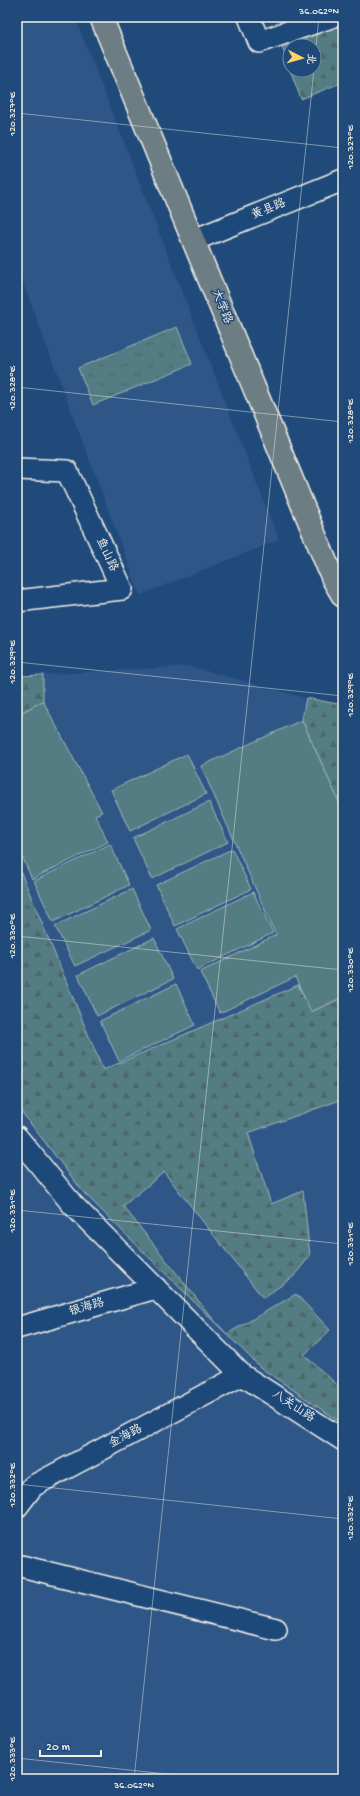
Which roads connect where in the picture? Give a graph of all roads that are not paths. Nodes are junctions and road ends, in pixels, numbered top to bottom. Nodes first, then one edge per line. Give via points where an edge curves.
1 (101, 17) edge
2 (249, 17) edge
3 (331, 17) edge
4 (343, 180) edge
5 (194, 240) junction
6 (17, 469) edge
7 (343, 596) edge
8 (17, 601) edge
9 (17, 1137) edge
10 (156, 1288) junction
11 (17, 1328) edge
12 (242, 1375) junction
13 (343, 1440) edge
14 (17, 1507) edge
15 (17, 1565) edge
16 (276, 1629) dead end

1 - 5 main road, 大学路
2 - 3 street via 259,42
4 - 5 street, 黄县路
5 - 7 main road, 大学路 via 333,579
6 - 8 street, 鱼山路 via 68,471 122,589
9 - 10 street, 八关山路 via 72,1204
10 - 11 street, 银海路
10 - 12 street, 八关山路
12 - 13 street, 八关山路
12 - 14 street, 金海路 via 33,1486
15 - 16 street

